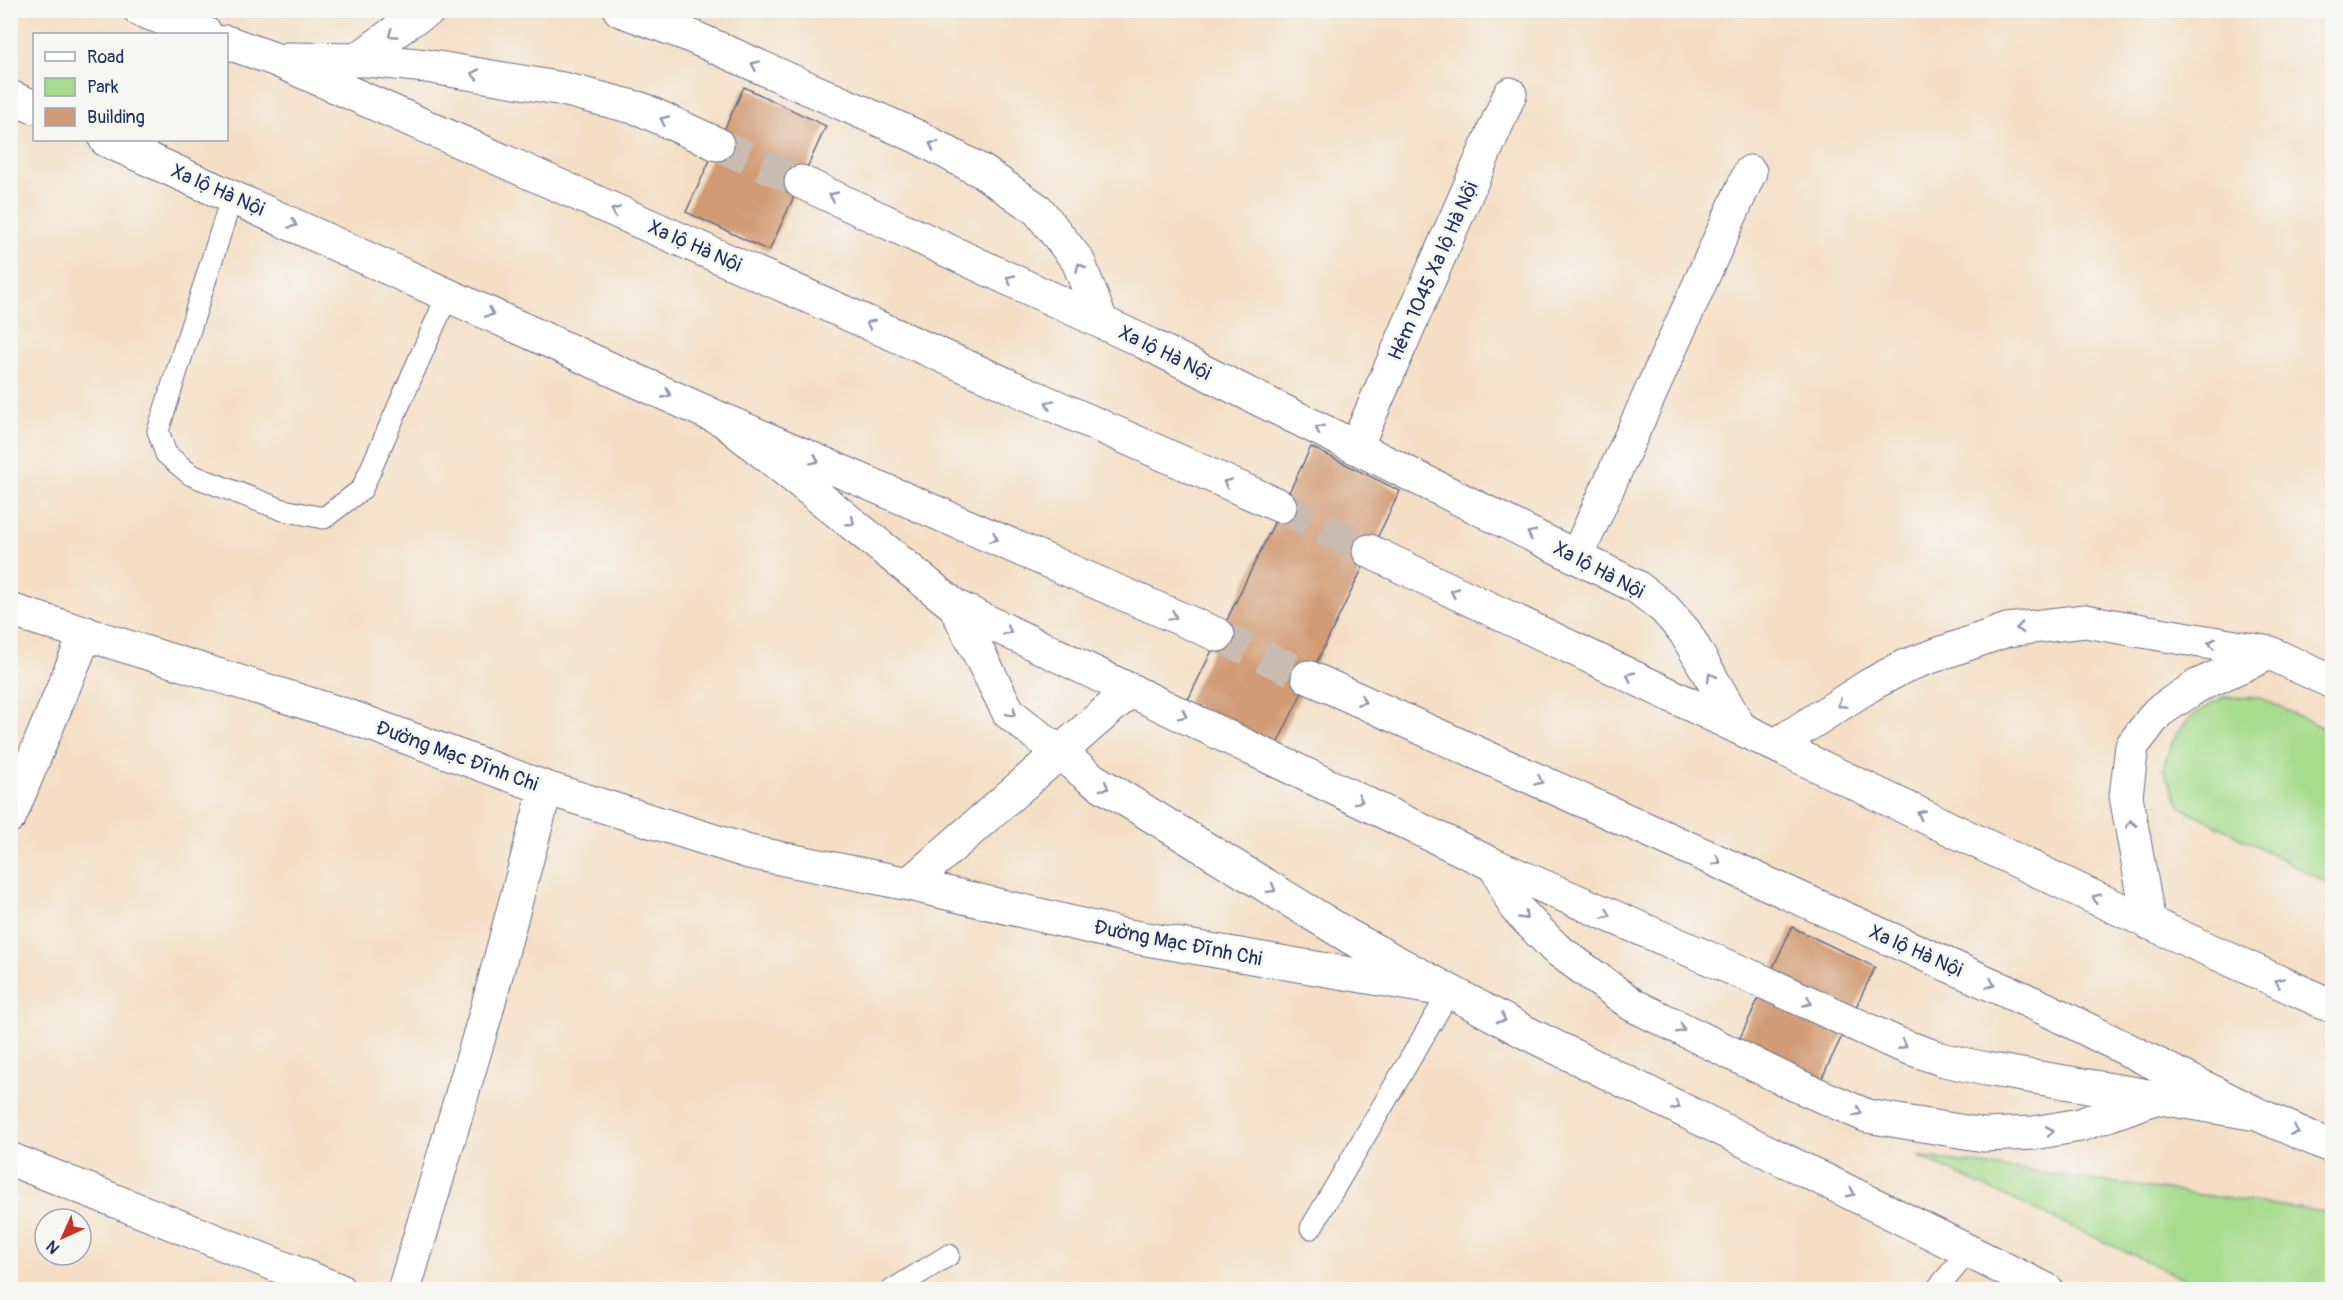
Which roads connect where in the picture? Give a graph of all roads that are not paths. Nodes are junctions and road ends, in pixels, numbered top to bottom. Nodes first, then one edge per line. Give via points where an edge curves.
1 (429, 10) edge
2 (620, 10) edge
3 (145, 11) edge
4 (203, 33) edge
5 (228, 43) edge
6 (274, 59) junction
7 (357, 60) junction
8 (1510, 94) dead end
9 (10, 97) edge
10 (33, 107) edge
11 (108, 141) edge
12 (717, 144) tunnel mouth
13 (1750, 172) dead end
14 (801, 182) tunnel mouth
15 (232, 196) junction
16 (448, 294) junction
17 (1101, 321) junction
18 (723, 420) junction
19 (1356, 447) junction
20 (1280, 506) tunnel mouth
21 (1369, 551) tunnel mouth
22 (1577, 556) junction
23 (955, 606) junction
24 (10, 610) edge
25 (86, 633) junction
26 (1218, 635) tunnel mouth
27 (2270, 653) junction
28 (1308, 677) tunnel mouth
29 (2332, 682) edge
30 (1131, 690) junction
31 (1740, 728) junction
32 (1776, 745) junction
33 (1058, 753) junction
34 (546, 788) junction
35 (10, 816) edge
36 (1496, 866) junction
37 (909, 884) junction
38 (2150, 923) junction
39 (1450, 991) junction
40 (2332, 1005) edge
41 (2157, 1097) junction
42 (2257, 1114) junction
43 (2332, 1147) edge
44 (10, 1159) edge
45 (1311, 1228) dead end
46 (1968, 1251) junction
47 (949, 1255) dead end
48 (339, 1290) edge
49 (404, 1290) edge
50 (892, 1290) edge
51 (1936, 1290) edge
52 (2047, 1290) edge

1 -> 7 main road
17 -> 2 main road, Xa lộ Hà Nội via 1078,261 1038,210 984,172 886,123 686,34
3 - 4 main road
5 - 6 main road, Xa lộ Hà Nội
6 - 7 main road, Xa lộ Hà Nội
20 -> 6 main road, Xa lộ Hà Nội
12 -> 7 main road, Xa lộ Hà Nội via 641,109 601,97 426,66
8 - 19 main road, Hẻm 1045 Xa lộ Hà Nội
9 - 10 main road
11 - 15 main road, Xa lộ Hà Nội
13 - 22 main road
17 -> 14 main road, Xa lộ Hà Nội
15 -> 16 main road, Xa lộ Hà Nội
15 - 16 lane via 158,431 166,454 191,475 283,510 324,518 362,489
16 -> 18 main road, Xa lộ Hà Nội
19 -> 17 main road, Xa lộ Hà Nội
18 -> 23 main road, Xa lộ Hà Nội
18 -> 26 main road, Xa lộ Hà Nội
22 -> 19 main road, Xa lộ Hà Nội
31 -> 21 main road
31 -> 22 main road, Xa lộ Hà Nội via 1685,632 1664,608 1637,587
23 -> 30 main road, Xa lộ Hà Nội
23 -> 33 main road via 1009,713
24 - 25 main road, Đường Mạc Đĩnh Chi
25 - 34 main road, Đường Mạc Đĩnh Chi via 348,716
25 - 35 main road
27 - 29 main road
27 -> 32 main road via 2085,621 2007,630 1905,666
38 -> 27 main road via 2126,796 2132,746 2158,712 2197,686
28 -> 42 main road, Xa lộ Hà Nội via 2046,1009
30 - 33 main road
30 -> 36 main road, Xa lộ Hà Nội
31 - 32 main road
38 -> 32 main road
33 - 37 main road
33 -> 39 main road via 1092,779 1350,937
34 - 37 main road, Đường Mạc Đĩnh Chi via 749,852
34 - 49 main road via 484,1020
36 -> 41 main road, Xa lộ Hà Nội via 1898,1044 1986,1069
36 -> 41 main road, Xa lộ Hà Nội via 1515,907 1555,948 1624,1000 1867,1116 1984,1135 2034,1133 2080,1125
37 - 39 main road, Đường Mạc Đĩnh Chi via 1123,935
40 -> 38 main road
39 - 45 lane
39 -> 46 main road
41 - 42 main road, Xa lộ Hà Nội
42 -> 43 main road, Xa lộ Hà Nội
44 - 48 main road
46 - 51 lane
46 - 52 main road
47 - 50 lane

